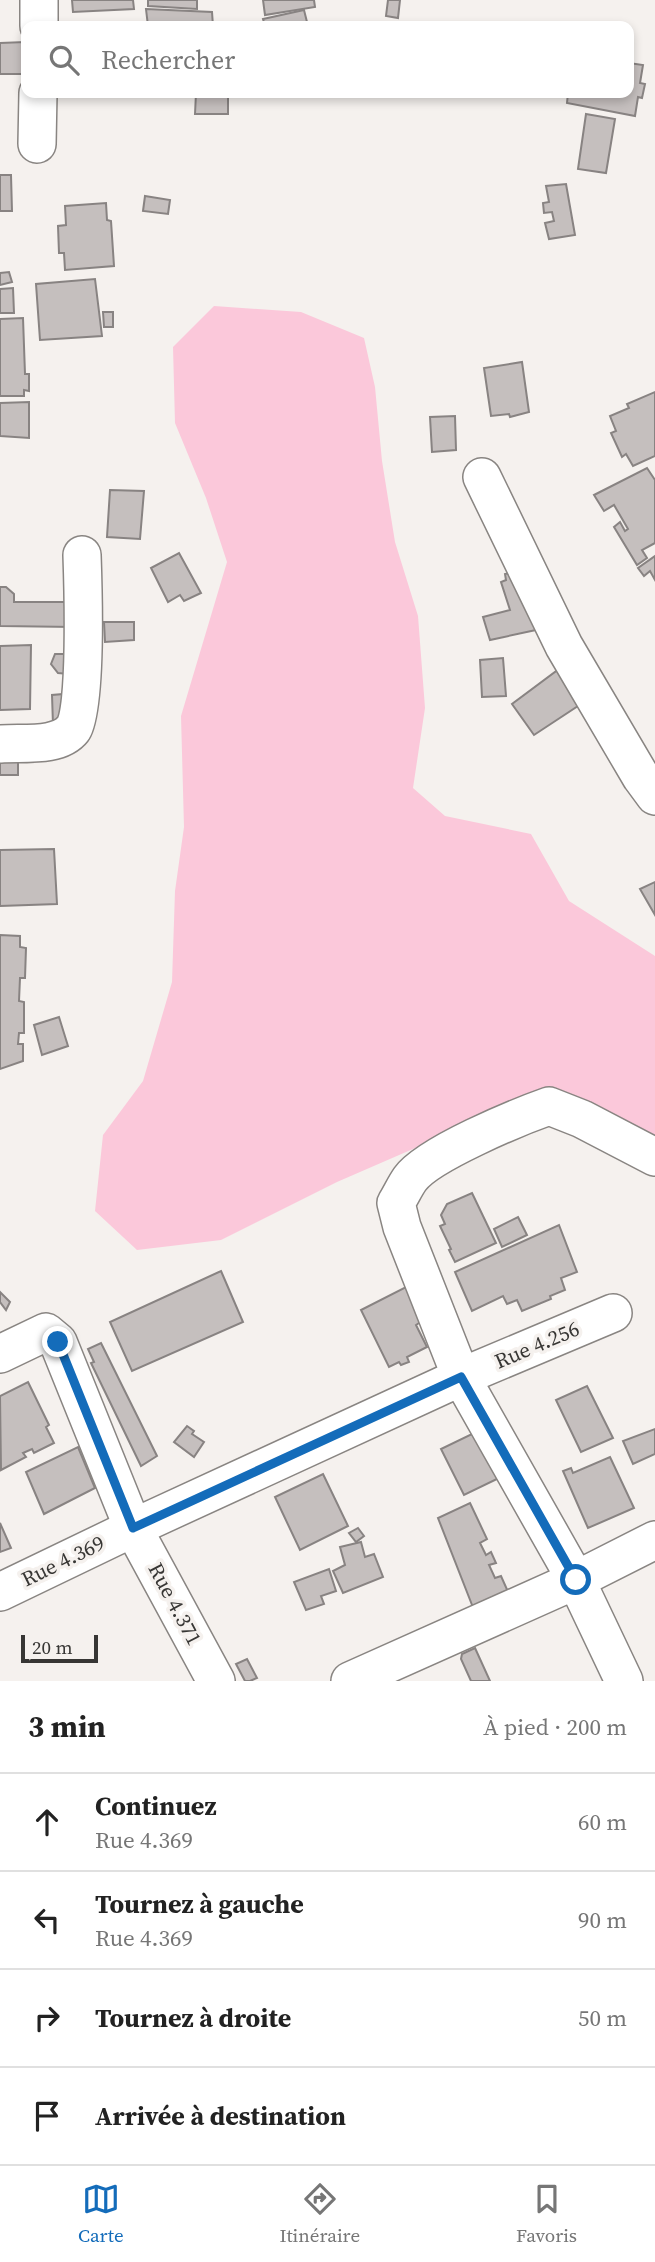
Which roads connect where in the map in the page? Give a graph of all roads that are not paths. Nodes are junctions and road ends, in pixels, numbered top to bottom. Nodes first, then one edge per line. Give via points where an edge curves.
1 (39, 0) edge
2 (39, 21) edge
3 (38, 98) edge
4 (37, 144) dead end
5 (482, 477) dead end
6 (82, 555) dead end
7 (0, 744) edge
8 (655, 796) edge
9 (655, 1157) edge
10 (613, 1312) dead end
11 (0, 1354) edge
12 (461, 1377) junction
13 (133, 1528) junction
14 (655, 1540) edge
15 (576, 1580) junction
16 (0, 1592) edge
17 (216, 1681) edge
18 (350, 1681) edge
19 (624, 1681) edge

1 - 2 street
3 - 4 street
5 - 8 street via 564,646
6 - 7 street via 83,656 74,729 55,741
9 - 12 street via 549,1105 436,1157 411,1177 396,1203 402,1227
10 - 12 street, Rue 4.256
11 - 13 street, Rue 4.371 via 46,1332 58,1342
12 - 13 street, Rue 4.369
12 - 15 street
13 - 16 street, Rue 4.369
13 - 17 street, Rue 4.371
14 - 15 street
15 - 18 street
15 - 19 street

